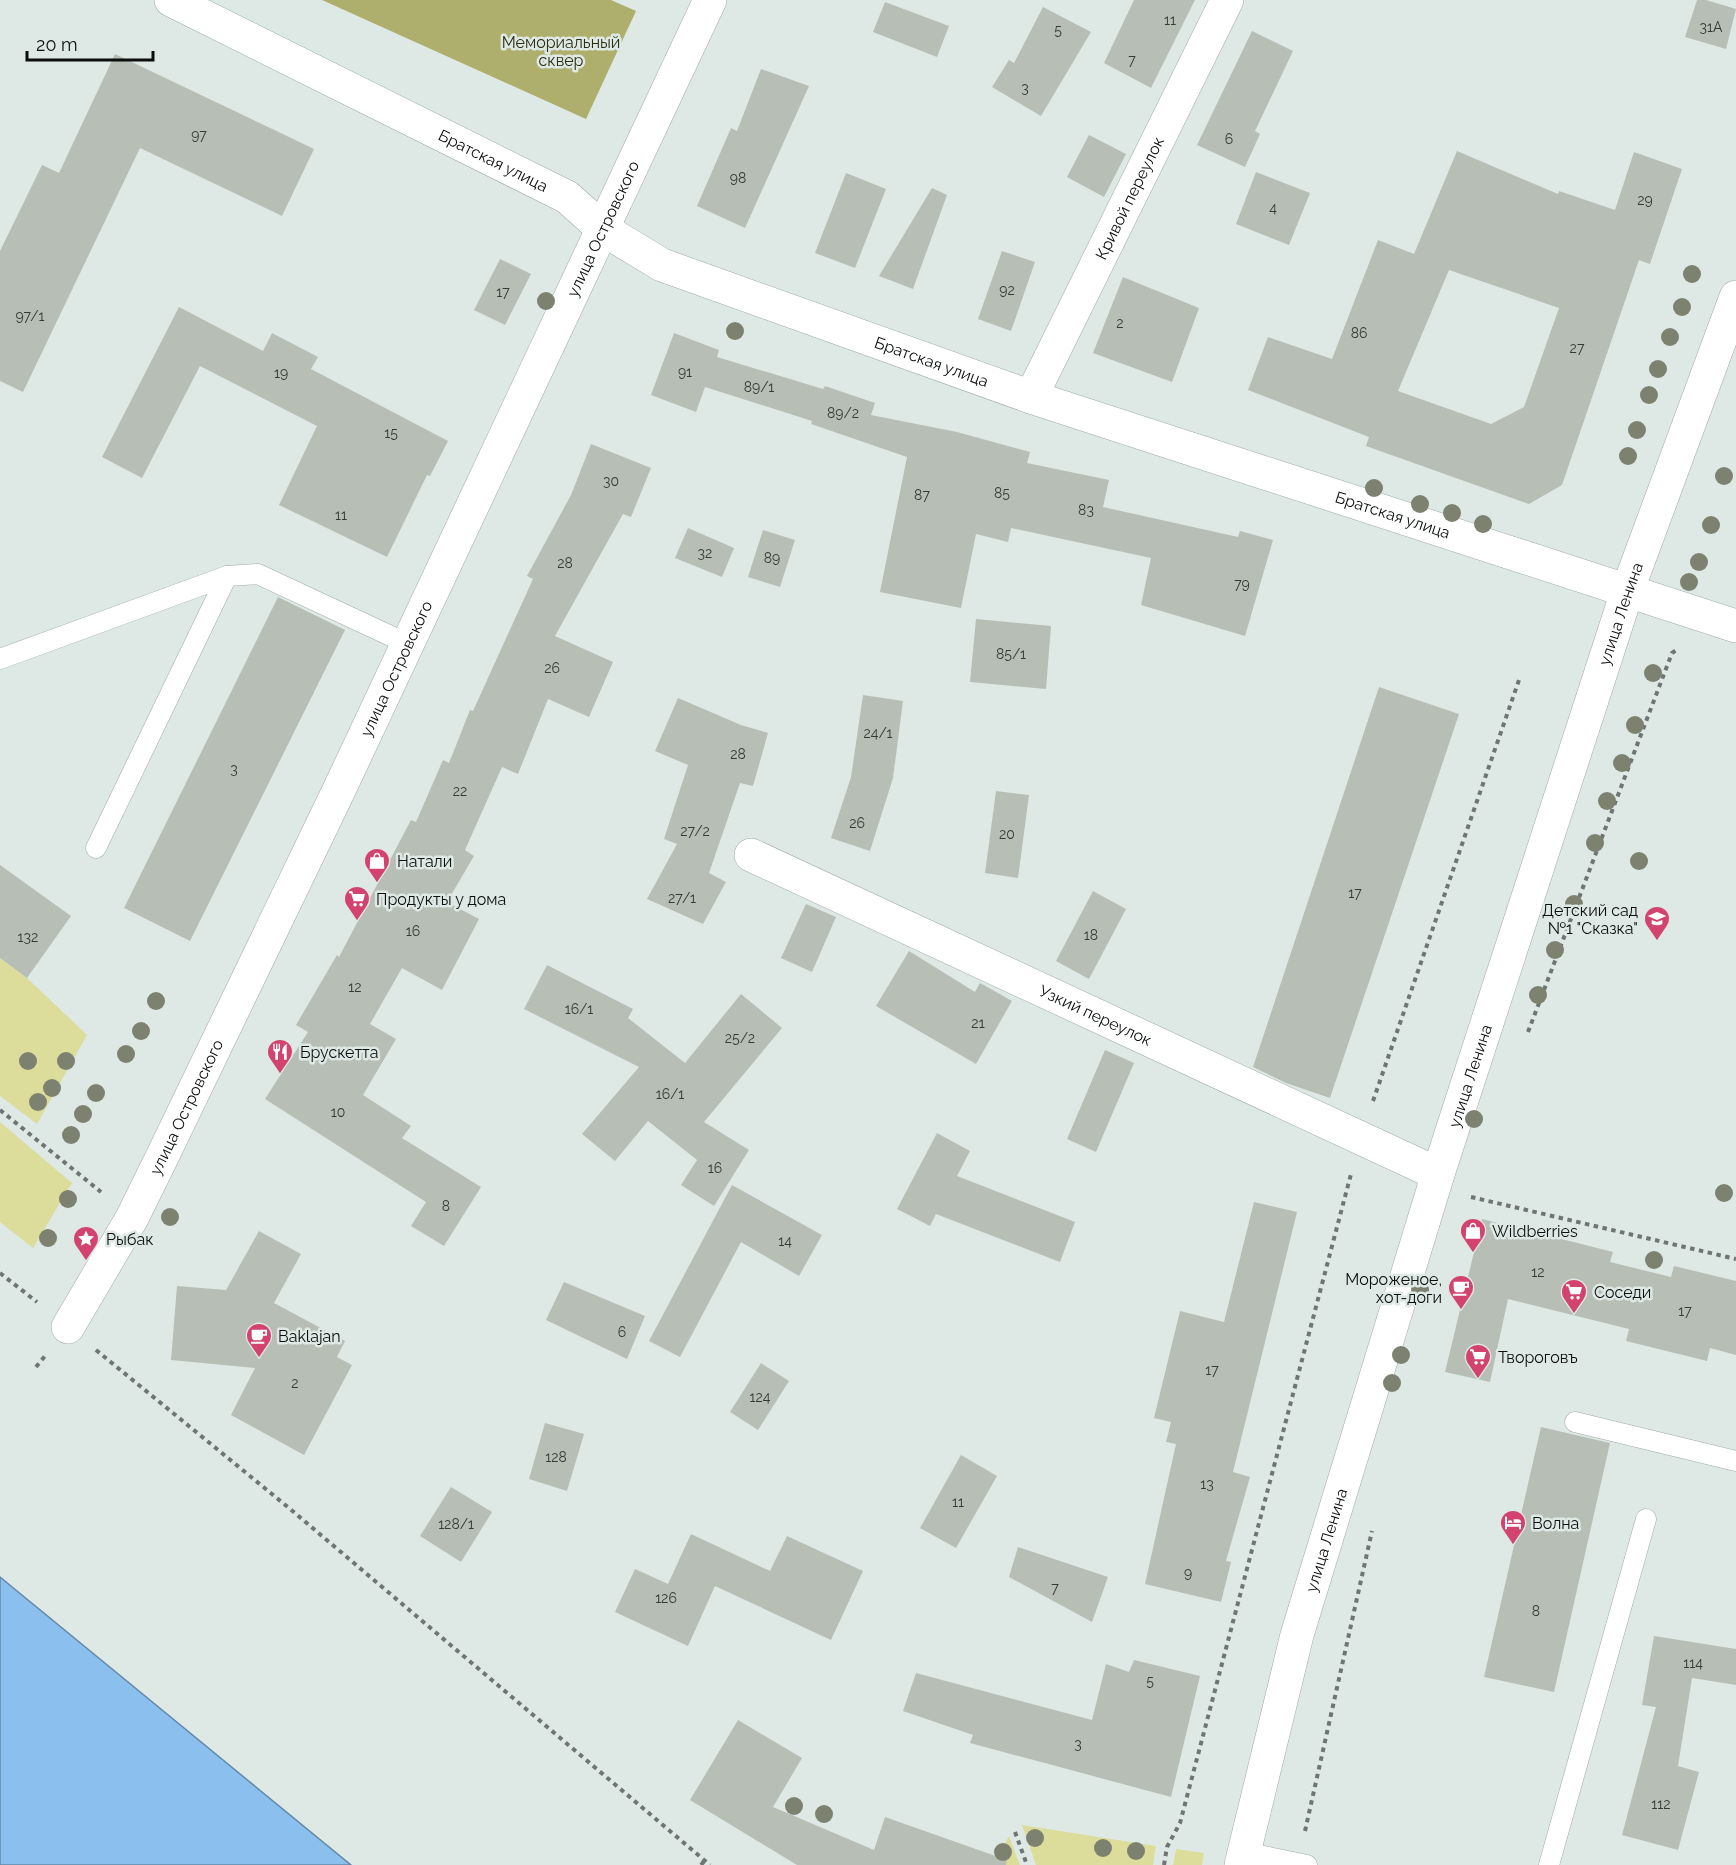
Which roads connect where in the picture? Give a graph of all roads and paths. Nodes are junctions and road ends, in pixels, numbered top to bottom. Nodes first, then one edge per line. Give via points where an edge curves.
1 (171, 0) edge
2 (710, 0) edge
3 (1227, 0) edge
4 (604, 230) junction
5 (1736, 297) edge
6 (1031, 397) junction
7 (227, 576) junction
8 (1628, 589) junction
9 (1700, 615) junction
10 (1736, 626) edge
11 (408, 644) junction
12 (0, 659) edge
13 (1519, 680) dead end
14 (96, 848) dead end
15 (751, 855) dead end
16 (1524, 1041) dead end
17 (0, 1110) edge
18 (1360, 1138) junction
19 (1438, 1174) junction
20 (1465, 1196) dead end
21 (132, 1218) junction
22 (1736, 1258) edge
23 (0, 1273) edge
24 (68, 1327) junction
25 (1575, 1422) dead end
26 (1736, 1461) edge
27 (1646, 1519) dead end
28 (1373, 1526) dead end
29 (1015, 1832) dead end
30 (1242, 1858) edge
31 (705, 1860) junction
32 (1303, 1864) edge
33 (701, 1865) edge
34 (710, 1865) edge
35 (1027, 1865) edge
36 (1164, 1865) edge
37 (1549, 1865) edge

1 - 4 street, Братская улица via 567,197
2 - 4 street, улица Островского
3 - 6 street, Кривой переулок
4 - 6 street, Братская улица via 662,265
4 - 11 street, улица Островского
5 - 8 street, улица Ленина
6 - 8 street, Братская улица
7 - 11 lane via 258,574
7 - 12 lane
7 - 14 lane
8 - 9 street, Братская улица
8 - 19 street, улица Ленина
9 - 10 street, Братская улица
9 - 16 path via 1693,636 1672,653
11 - 21 street, улица Островского
13 - 18 path
15 - 18 street, Узкий переулок
17 - 21 path
18 - 19 street, Узкий переулок
18 - 36 path via 1180,1824 1167,1847
19 - 30 street, улица Ленина via 1297,1635
20 - 22 path
21 - 24 street, улица Островского
23 - 24 path
24 - 31 path via 289,1508
25 - 26 lane
27 - 37 lane
28 - 32 path
29 - 35 path
30 - 32 lane
31 - 33 path
31 - 34 path

